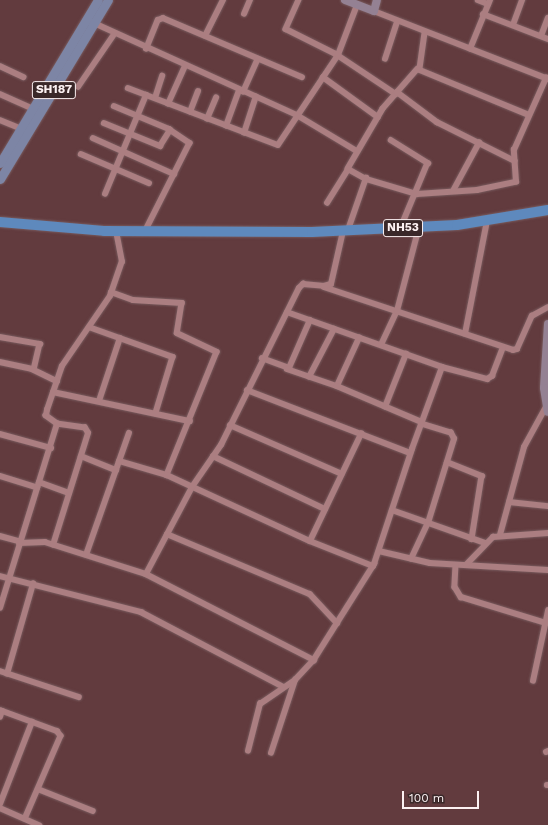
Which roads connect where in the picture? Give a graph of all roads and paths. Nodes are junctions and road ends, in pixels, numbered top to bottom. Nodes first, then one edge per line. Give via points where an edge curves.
1 (98, 0) edge
2 (108, 0) edge
3 (223, 0) edge
4 (250, 0) edge
5 (299, 0) edge
6 (345, 0) edge
7 (377, 0) edge
8 (478, 0) edge
9 (522, 0) edge
10 (489, 2) edge
11 (366, 9) junction
12 (244, 14) dead end
13 (483, 14) junction
14 (548, 18) edge
15 (90, 21) junction
16 (397, 22) junction
17 (512, 25) junction
18 (115, 33) junction
19 (425, 33) junction
20 (205, 36) junction
21 (541, 36) junction
22 (548, 39) edge
23 (146, 49) junction
24 (470, 49) junction
25 (337, 55) junction
26 (258, 59) junction
27 (385, 59) dead end
28 (0, 66) edge
29 (185, 66) junction
30 (418, 69) junction
31 (162, 76) dead end
32 (24, 77) dead end
33 (323, 77) junction
34 (302, 78) dead end
35 (547, 78) edge
36 (78, 87) dead end
37 (128, 88) dead end
38 (198, 91) dead end
39 (241, 91) junction
40 (397, 93) junction
41 (0, 94) edge
42 (146, 95) junction
43 (256, 97) junction
44 (154, 98) junction
45 (216, 98) dead end
46 (168, 104) junction
47 (114, 106) dead end
48 (36, 110) junction
49 (190, 112) junction
50 (292, 113) junction
51 (529, 115) junction
52 (137, 116) junction
53 (378, 117) junction
54 (207, 119) junction
55 (0, 120) edge
56 (104, 123) dead end
57 (226, 126) junction
58 (170, 130) junction
59 (24, 131) junction
60 (130, 133) junction
61 (244, 133) junction
62 (93, 138) dead end
63 (391, 140) dead end
64 (479, 143) junction
65 (13, 149) junction
66 (123, 151) junction
67 (357, 151) junction
68 (81, 154) dead end
69 (515, 161) junction
70 (0, 163) edge
71 (116, 169) junction
72 (348, 169) junction
73 (174, 174) junction
74 (366, 178) junction
75 (0, 179) edge
76 (149, 182) dead end
77 (453, 191) junction
78 (414, 193) junction
79 (105, 194) dead end
80 (327, 203) dead end
81 (548, 210) edge
82 (487, 221) junction
83 (0, 222) edge
84 (419, 227) junction
85 (401, 228) junction
86 (345, 230) junction
87 (116, 231) junction
88 (145, 232) junction
89 (324, 286) junction
90 (111, 292) junction
91 (548, 307) edge
92 (397, 311) junction
93 (286, 312) junction
94 (310, 320) junction
95 (548, 324) edge
96 (89, 327) junction
97 (334, 328) junction
98 (465, 334) junction
99 (0, 337) edge
100 (120, 338) junction
101 (359, 338) junction
102 (382, 345) junction
103 (503, 348) junction
104 (406, 354) junction
105 (262, 358) junction
106 (0, 362) edge
107 (442, 367) junction
108 (287, 369) junction
109 (546, 369) edge
110 (34, 370) junction
111 (309, 377) junction
112 (57, 381) junction
113 (337, 386) junction
114 (247, 390) junction
115 (53, 392) junction
116 (99, 401) junction
117 (385, 407) junction
118 (548, 409) edge
119 (156, 413) junction
120 (190, 420) junction
121 (421, 423) junction
122 (57, 424) junction
123 (230, 425) junction
124 (129, 433) dead end
125 (0, 434) edge
126 (361, 434) junction
127 (51, 448) junction
128 (410, 453) junction
129 (81, 456) junction
130 (213, 456) junction
131 (119, 461) junction
132 (446, 462) junction
133 (116, 470) junction
134 (342, 474) junction
135 (167, 475) junction
136 (0, 476) edge
137 (38, 485) junction
138 (192, 487) junction
139 (69, 493) junction
140 (509, 502) junction
141 (548, 506) edge
142 (325, 510) junction
143 (392, 510) junction
144 (428, 523) junction
145 (167, 534) junction
146 (548, 534) edge
147 (500, 535) junction
148 (0, 536) edge
149 (472, 538) junction
150 (310, 541) junction
151 (19, 542) junction
152 (485, 543) junction
153 (53, 545) junction
154 (380, 551) junction
155 (86, 555) junction
156 (411, 559) junction
157 (456, 565) junction
158 (466, 565) junction
159 (373, 566) junction
160 (548, 570) edge
161 (146, 574) junction
162 (0, 576) edge
163 (9, 578) junction
164 (33, 584) junction
165 (0, 608) edge
166 (548, 611) edge
167 (337, 623) junction
168 (546, 623) junction
169 (314, 660) junction
170 (0, 671) edge
171 (7, 674) junction
172 (294, 680) junction
173 (533, 681) dead end
174 (284, 687) junction
175 (79, 697) dead end
176 (1, 713) edge
177 (32, 722) junction
178 (248, 751) dead end
179 (271, 753) dead end
180 (38, 789) junction
181 (0, 804) edge
182 (0, 808) edge
183 (93, 811) dead end
184 (25, 819) junction
185 (39, 825) edge

1 - 15 main road, SH187
2 - 15 main road, SH187
3 - 20 street
4 - 12 street
5 - 25 street via 286,29
6 - 11 street
7 - 11 street
8 - 10 street
9 - 17 street
10 - 13 street
11 - 16 street
11 - 25 street
13 - 17 street
13 - 24 street
14 - 21 street
15 - 18 street
15 - 48 main road, SH187
16 - 19 street
16 - 27 street
17 - 21 street
18 - 23 street
18 - 36 street
19 - 24 street
19 - 30 street
20 - 23 street via 161,18
20 - 26 street
21 - 22 street
23 - 29 street
24 - 35 street
25 - 33 street
25 - 40 street
26 - 34 street
26 - 39 street
28 - 32 street
29 - 39 street
29 - 46 street
30 - 40 street
30 - 51 street
31 - 44 street
33 - 50 street
33 - 53 street
35 - 51 street
37 - 42 street
38 - 49 street
39 - 43 street
39 - 57 street
40 - 53 street
40 - 64 street via 437,122
41 - 48 street
42 - 44 street
42 - 52 street
43 - 50 street
43 - 61 street
44 - 46 street
45 - 54 street
46 - 49 street
47 - 52 street
48 - 59 main road, SH187
49 - 54 street
50 - 61 street via 276,145
50 - 67 street
51 - 69 street via 514,150
52 - 58 street
52 - 60 street
53 - 67 street
54 - 57 street
55 - 59 street
56 - 60 street
57 - 61 street
58 - 60 street via 160,146
58 - 73 street via 190,143
59 - 65 main road, SH187
60 - 66 street
62 - 66 street
63 - 78 street via 428,161
64 - 69 street
64 - 77 street
65 - 70 main road, SH187
65 - 75 main road, SH187
66 - 71 street
66 - 73 street
67 - 72 street
68 - 71 street
69 - 77 street via 517,179 514,183
71 - 76 street
71 - 79 street
72 - 74 street
72 - 80 street
73 - 88 street
74 - 78 street
74 - 86 street
77 - 78 street
78 - 85 street
81 - 82 highway, NH53
82 - 84 highway, NH53
82 - 98 street
83 - 87 highway, NH53
84 - 85 highway, NH53
84 - 92 street
85 - 86 highway, NH53
86 - 88 highway, NH53
86 - 89 street via 333,279
87 - 88 highway, NH53
87 - 90 street via 122,262
89 - 92 street
89 - 93 street via 301,286
90 - 96 street
90 - 120 street via 130,300 182,303 177,333 216,350
91 - 103 street via 529,319 517,349
92 - 98 street
92 - 102 street
93 - 94 street
93 - 105 street
94 - 97 street
94 - 108 street
95 - 109 street
96 - 100 street
96 - 112 street via 62,366
97 - 101 street
97 - 111 street
98 - 103 street
99 - 110 street via 40,344
100 - 116 street
100 - 119 street via 173,357
101 - 102 street
101 - 113 street
102 - 104 street
103 - 107 street via 489,379
104 - 107 street
104 - 117 street
105 - 108 street
105 - 114 street
106 - 110 street
107 - 121 street
108 - 111 street
109 - 118 street
110 - 112 street
111 - 113 street
112 - 115 street
113 - 117 street
114 - 123 street
114 - 126 street
115 - 116 street
115 - 122 street via 46,413
116 - 119 street
117 - 121 street
118 - 140 street via 524,447
119 - 120 street
120 - 135 street
121 - 128 street
121 - 132 street via 453,434
122 - 127 street
122 - 129 street via 87,430
123 - 130 street
123 - 134 street
124 - 131 street
125 - 127 street
126 - 128 street
126 - 134 street
127 - 137 street
128 - 143 street
129 - 133 street
129 - 139 street
130 - 138 street
130 - 142 street
131 - 133 street
131 - 135 street
132 - 144 street
132 - 149 street via 482,476
133 - 155 street
134 - 142 street
135 - 138 street
136 - 137 street
137 - 139 street
137 - 151 street
138 - 145 street
138 - 150 street
139 - 153 street
140 - 141 street
140 - 147 street
142 - 150 street
143 - 144 street
143 - 154 street
144 - 149 street
144 - 156 street
145 - 161 street
145 - 167 street via 310,594
146 - 147 street
147 - 152 street
148 - 151 street
149 - 152 street
150 - 159 street
151 - 153 street
151 - 163 street
152 - 158 street
153 - 155 street
154 - 156 street
154 - 159 street
155 - 161 street
156 - 157 street
157 - 158 street
157 - 168 street via 455,586 461,597
158 - 160 street
159 - 167 street
161 - 169 street
162 - 163 street
163 - 164 street
163 - 165 street
164 - 171 street
164 - 174 street via 141,612
166 - 168 street
167 - 169 street
168 - 173 street
169 - 172 street
170 - 171 street
171 - 175 street
172 - 174 street
172 - 179 street
174 - 178 street via 260,704
176 - 177 street
177 - 180 street via 57,731 61,736
177 - 181 street
180 - 183 street
180 - 184 street
182 - 184 street
184 - 185 street

